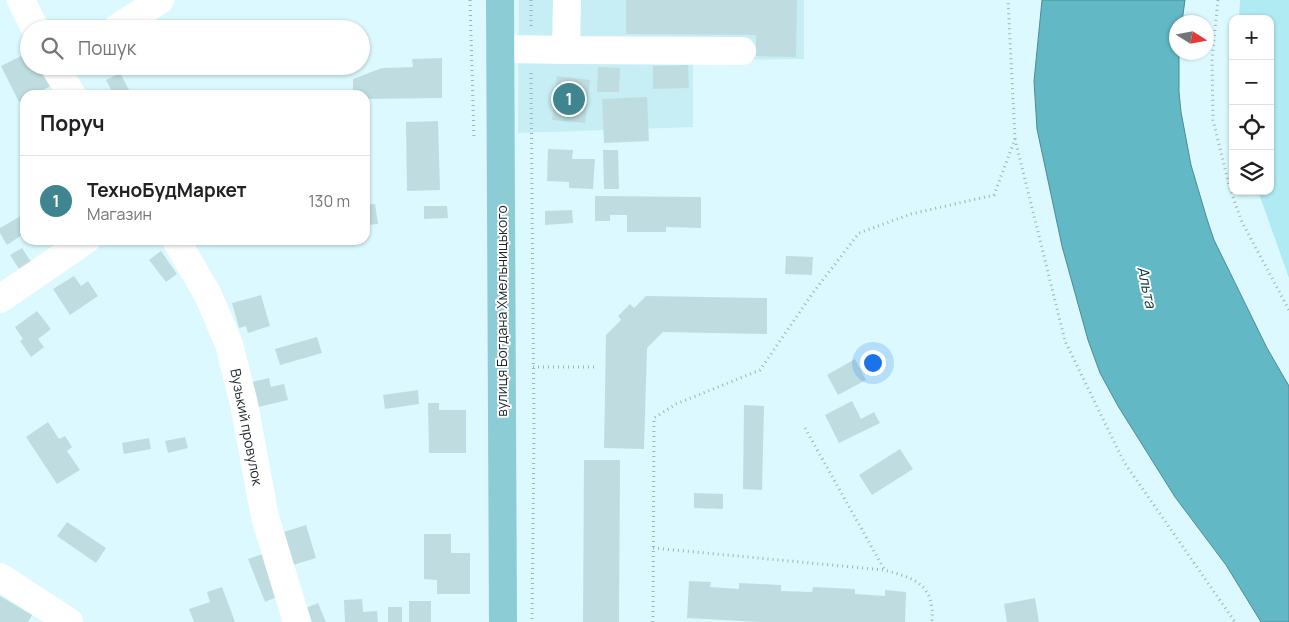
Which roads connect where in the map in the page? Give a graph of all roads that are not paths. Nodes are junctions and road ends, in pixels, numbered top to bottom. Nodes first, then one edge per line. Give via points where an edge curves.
1 (21, 0) edge
2 (160, 0) edge
3 (500, 0) edge
4 (567, 0) edge
5 (31, 20) edge
6 (130, 20) edge
7 (500, 49) junction
8 (566, 50) junction
9 (742, 50) dead end
10 (61, 75) edge
11 (69, 90) edge
12 (79, 245) edge
13 (179, 245) edge
14 (0, 299) edge
15 (0, 577) edge
16 (69, 622) edge
17 (297, 622) edge
18 (503, 622) edge

1 - 5 street
2 - 6 street
3 - 7 main road, вулиця Богдана Хмельницького
4 - 8 street
7 - 8 street
7 - 18 main road, вулиця Богдана Хмельницького
8 - 9 street
10 - 11 street
12 - 14 street
13 - 17 street, Вузький провулок via 208,295 228,344 244,404 265,517
15 - 16 street

